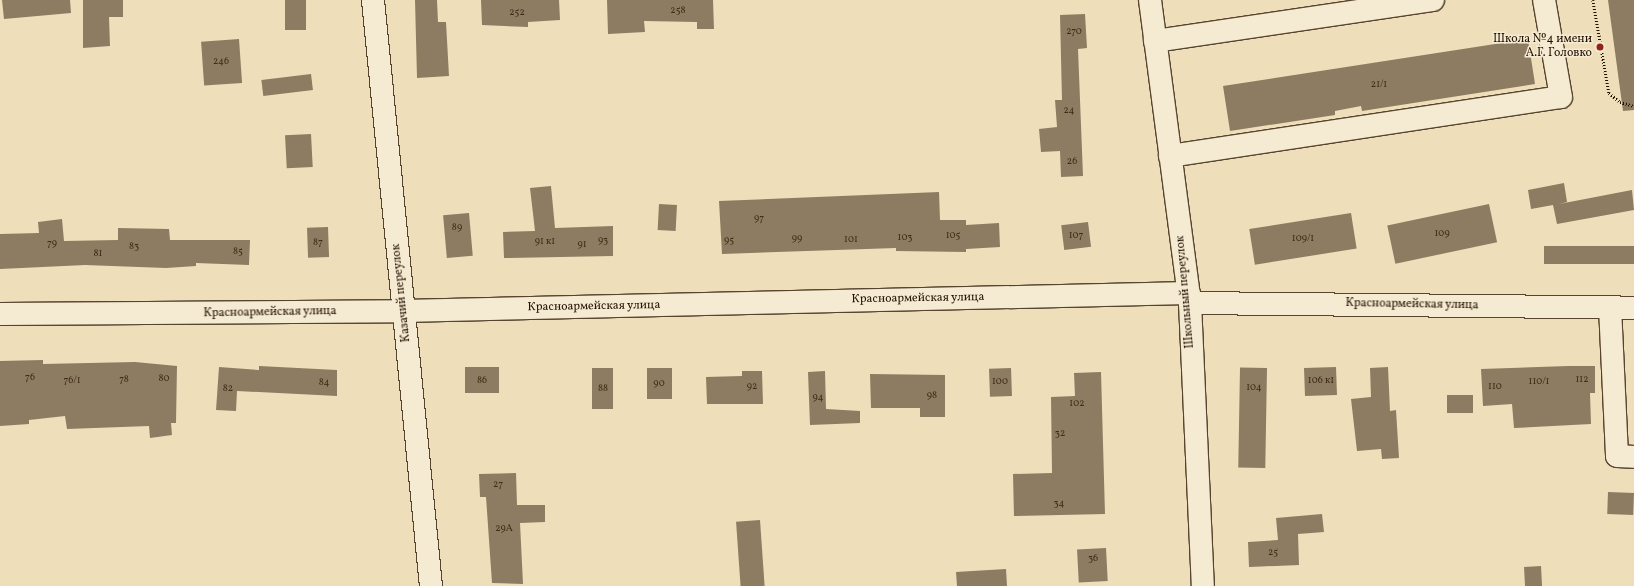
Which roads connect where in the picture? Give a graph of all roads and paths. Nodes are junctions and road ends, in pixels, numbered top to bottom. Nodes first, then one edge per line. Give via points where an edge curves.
1 (373, 0) edge
2 (1150, 0) edge
3 (1433, 0) edge
4 (1544, 0) edge
5 (1593, 0) edge
6 (1155, 40) junction
7 (1634, 106) edge
8 (1170, 156) junction
9 (1189, 298) junction
10 (1610, 308) junction
11 (1634, 308) edge
12 (403, 311) junction
13 (0, 314) edge
14 (1634, 457) edge
15 (431, 586) edge
16 (1203, 586) edge

1 - 12 street, Казачий переулок
2 - 6 street, Школьный переулок
3 - 6 street
4 - 8 street via 1561,97
5 - 7 path via 1609,93 1620,102
6 - 8 street, Школьный переулок
8 - 9 street, Школьный переулок
9 - 10 street, Красноармейская улица
9 - 12 street, Красноармейская улица
9 - 16 street, Школьный переулок
10 - 11 street, Красноармейская улица
10 - 14 street via 1617,456
12 - 13 street, Красноармейская улица
12 - 15 street, Казачий переулок

